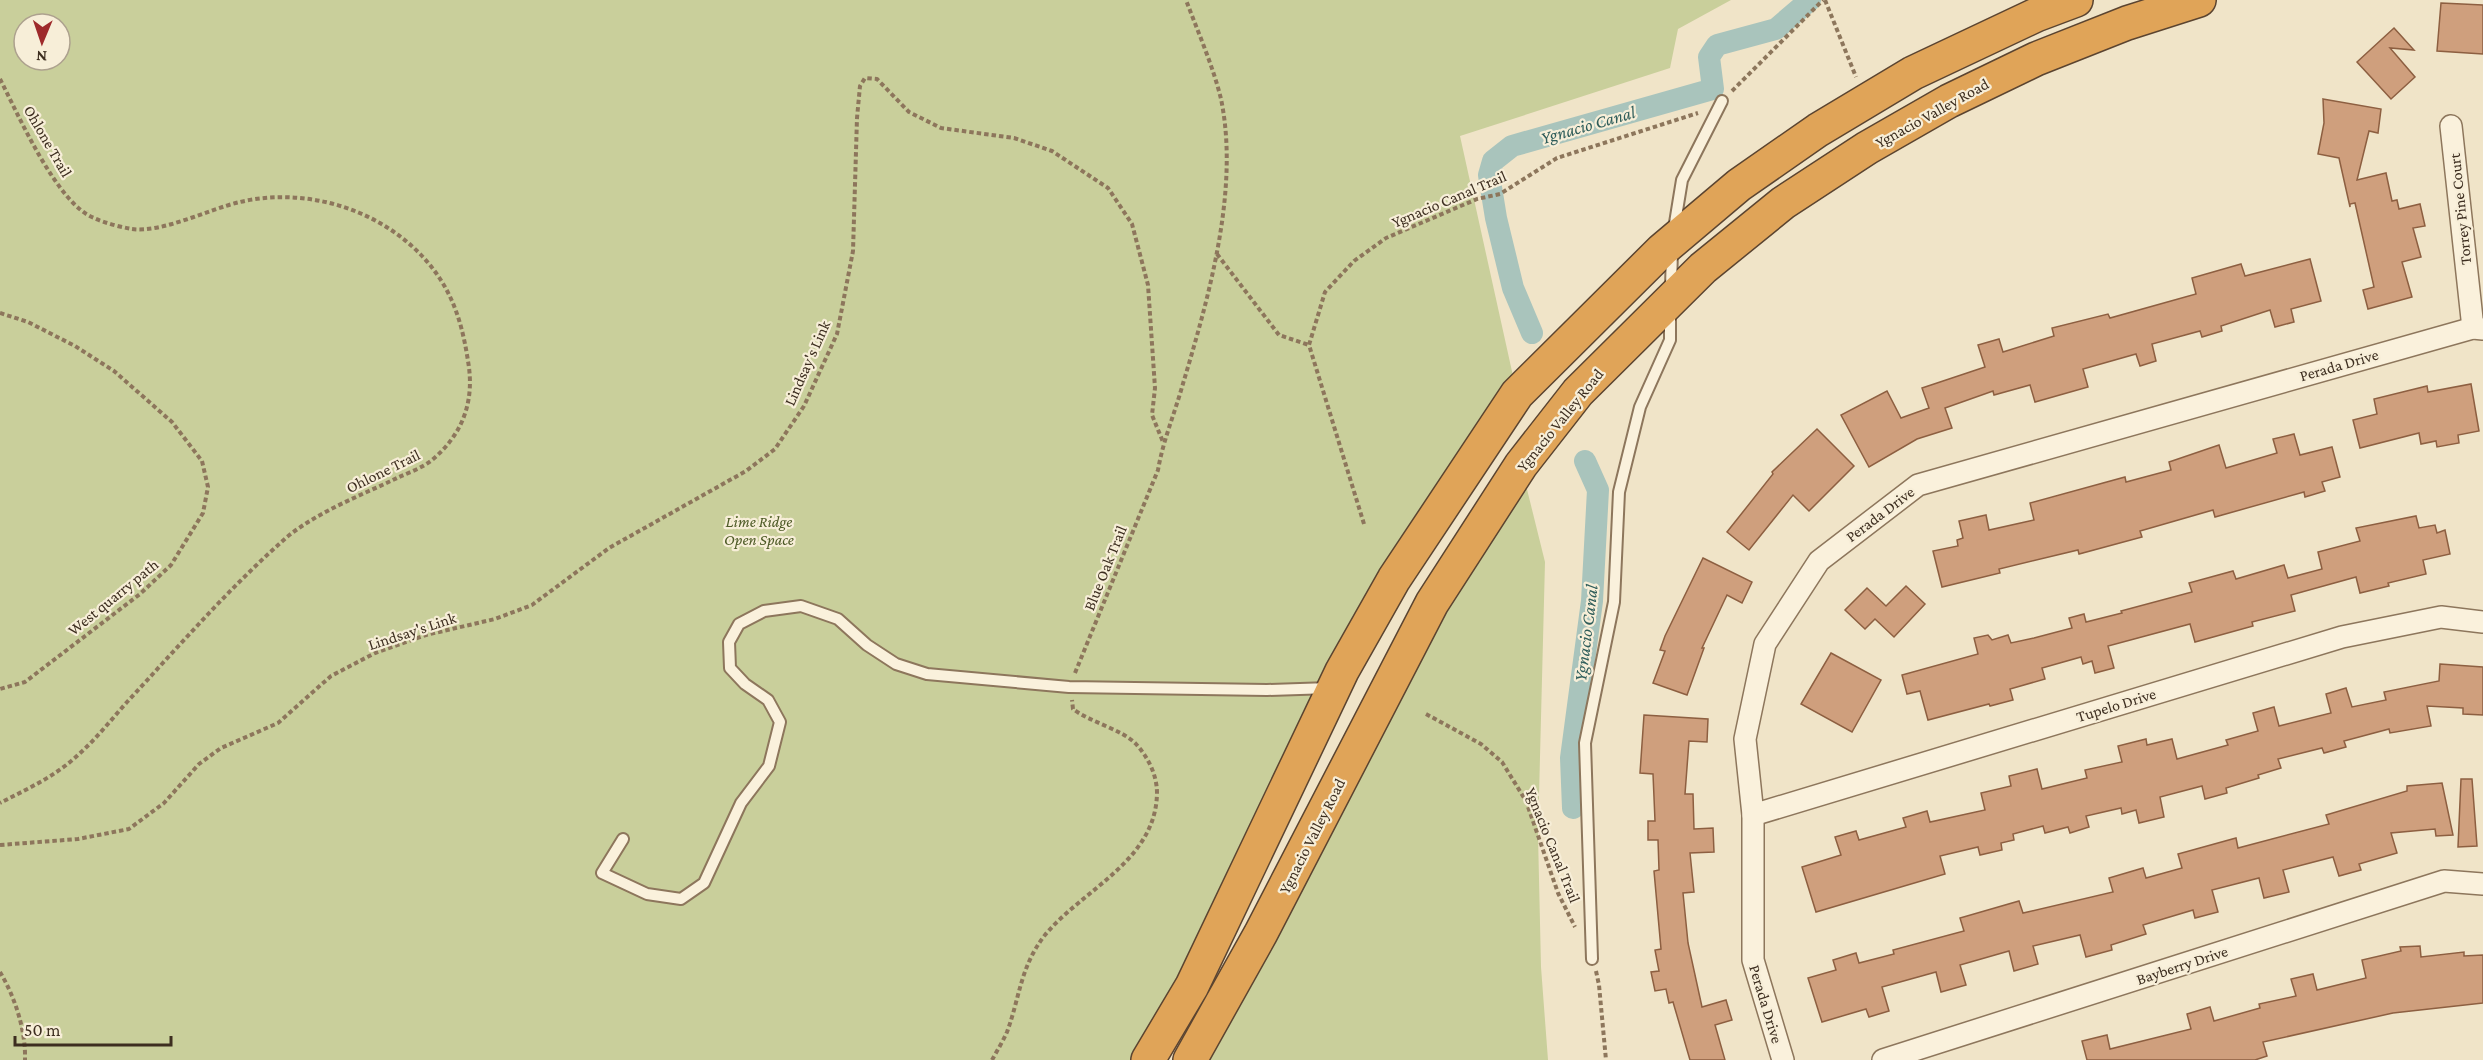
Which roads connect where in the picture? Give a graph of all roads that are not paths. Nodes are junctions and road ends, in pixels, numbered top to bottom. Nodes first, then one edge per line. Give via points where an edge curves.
1 (2076, 0) edge
2 (2199, 0) edge
3 (1722, 101) road end
4 (2451, 126) dead end
5 (1672, 241) junction
6 (1671, 300) junction
7 (2478, 328) edge
8 (2483, 622) edge
9 (1333, 688) junction
10 (1753, 815) junction
11 (623, 839) dead end
12 (2483, 884) edge
13 (1592, 959) road end
14 (1148, 1060) edge
15 (1190, 1060) edge
16 (1783, 1060) edge
17 (1883, 1060) edge

1 - 5 highway via 1913,73 1818,130 1738,185
2 - 6 highway, Ygnacio Valley Road via 2036,58 1867,148 1783,203 1703,268
3 - 5 lane via 1682,180
4 - 7 street, Torrey Pine Court
5 - 6 lane
5 - 9 highway via 1517,394 1394,579
6 - 13 lane via 1670,340 1640,407 1619,492 1614,602 1585,743
6 - 15 highway, Ygnacio Valley Road via 1578,392 1521,465 1432,603 1261,933
7 - 10 street, Perada Drive via 1917,485 1819,561 1765,644 1745,739
8 - 10 street, Tupelo Drive via 2441,617 2342,637
9 - 11 lane via 1070,687 927,674 896,664 838,619 801,606 764,611 739,624 729,642 730,668 768,700 780,722 776,744 769,766 741,803 704,883 681,899 647,894 602,873
9 - 14 highway via 1192,986
10 - 16 street, Perada Drive via 1753,960
12 - 17 street, Bayberry Drive via 2444,881

